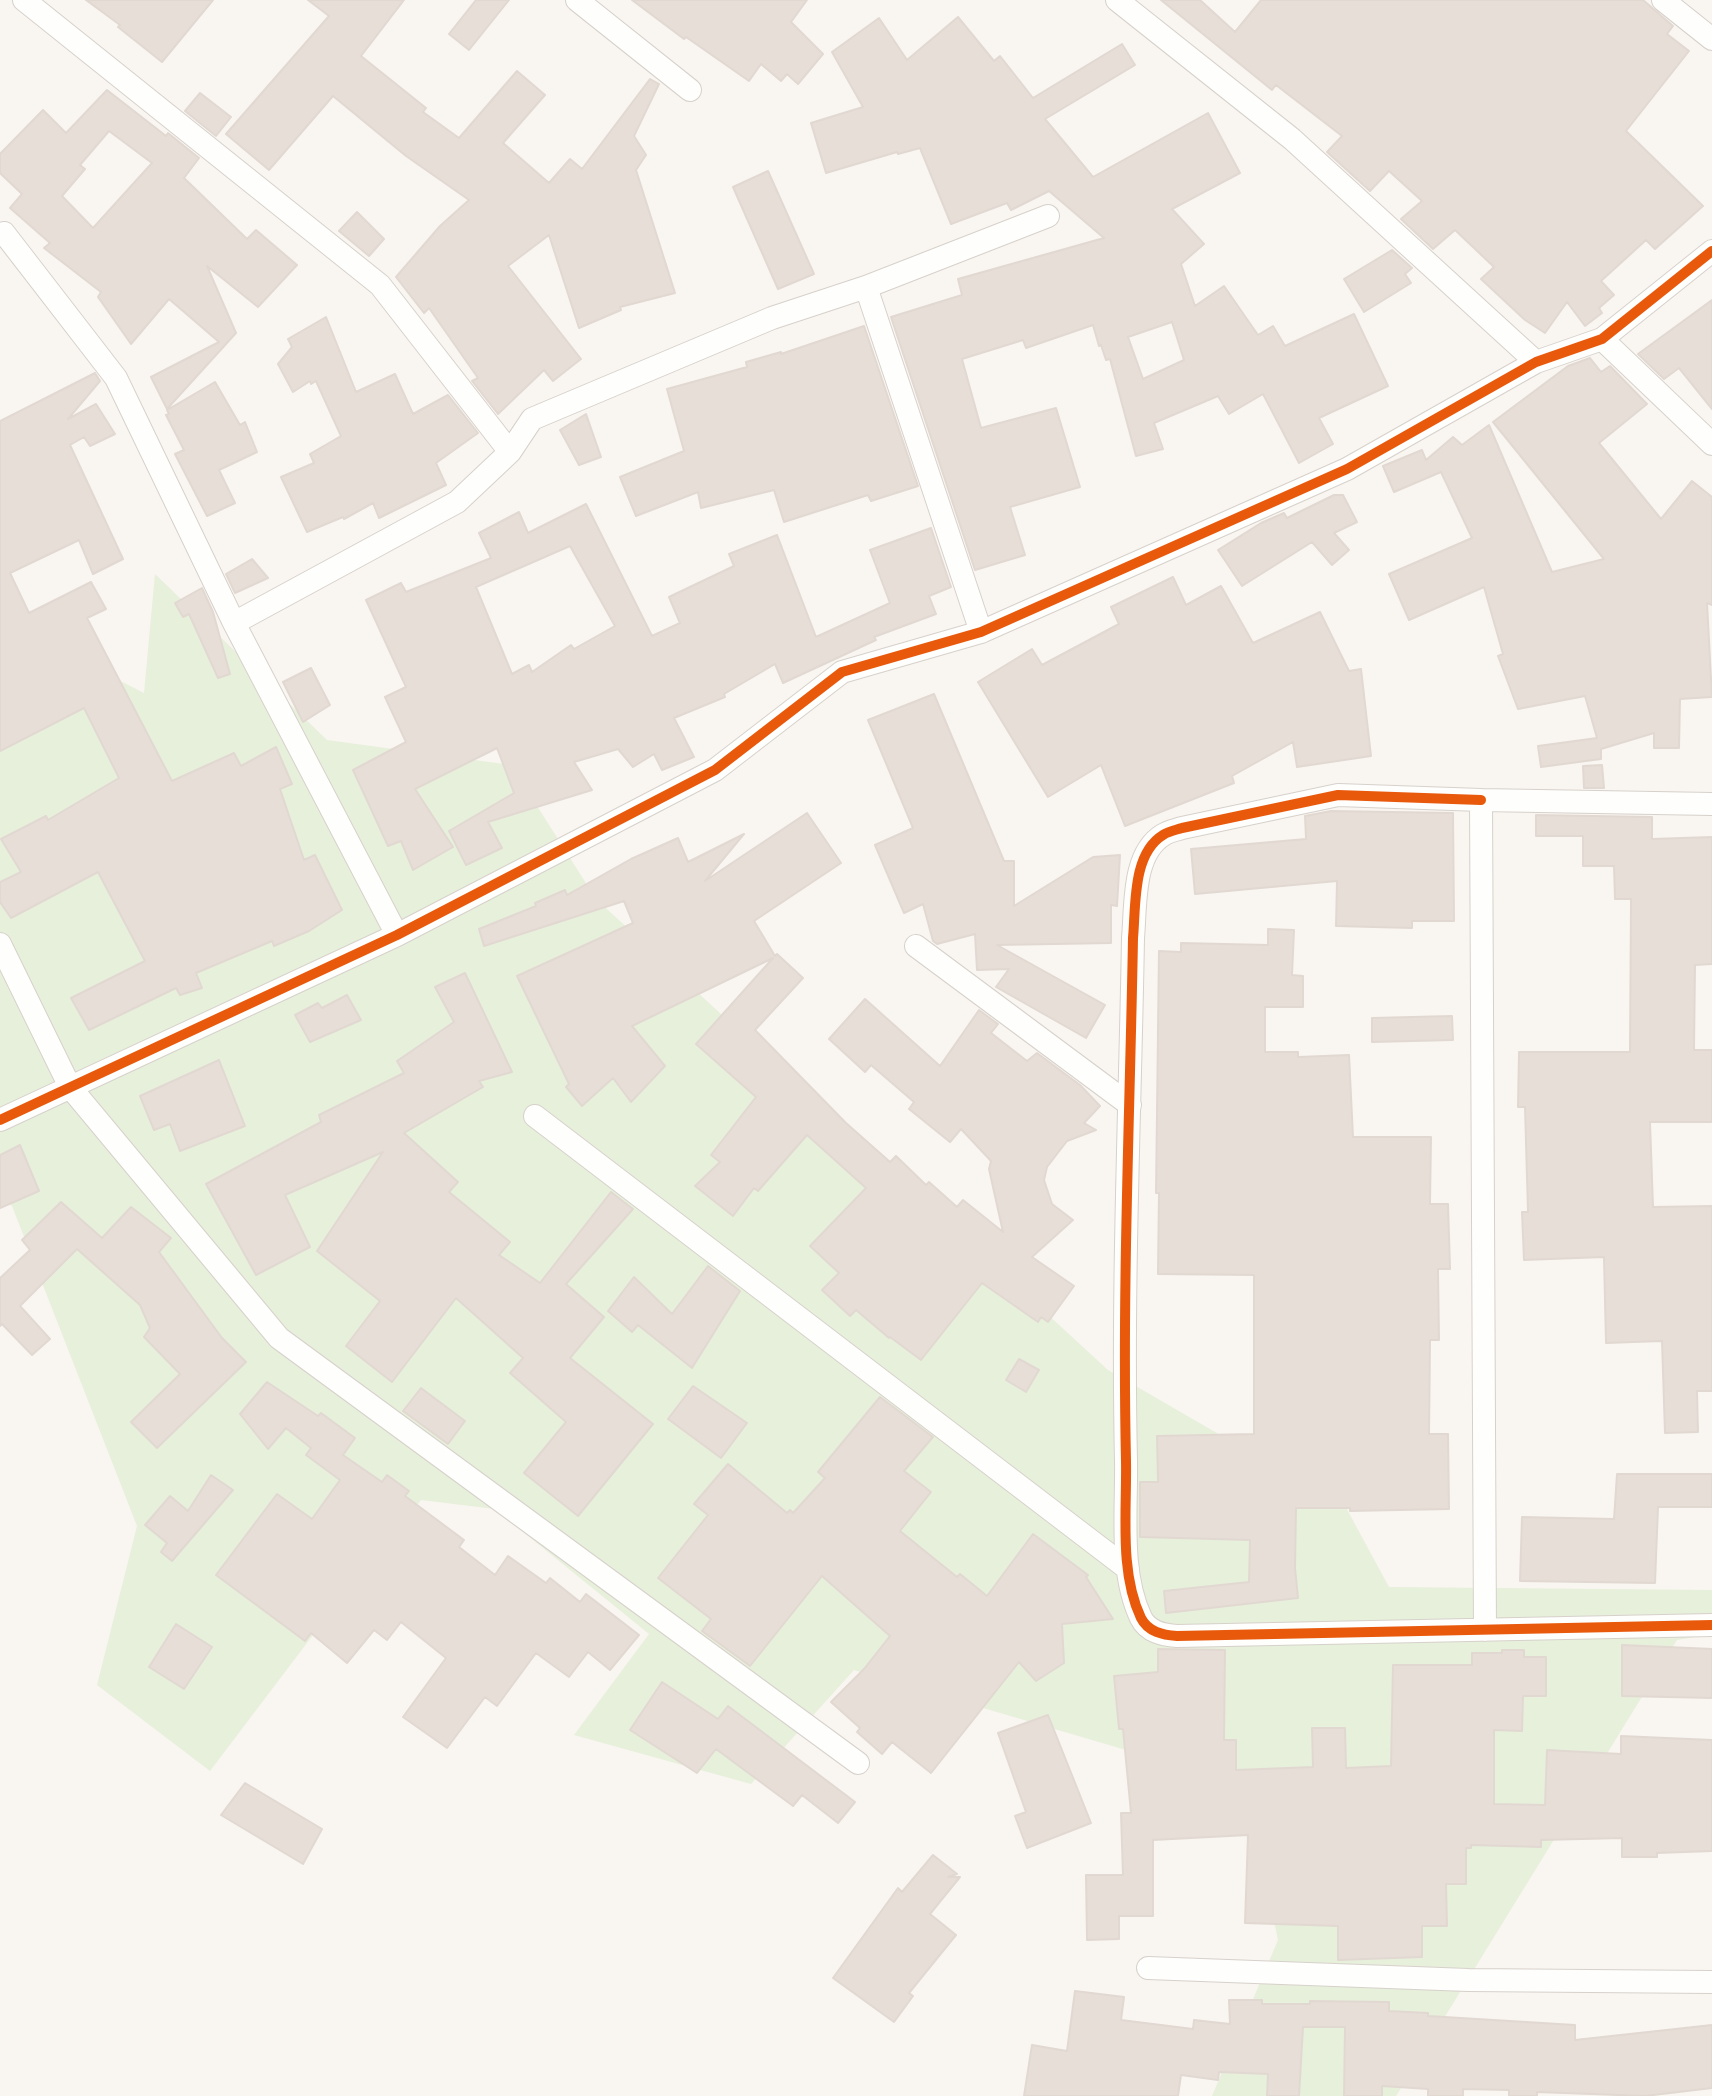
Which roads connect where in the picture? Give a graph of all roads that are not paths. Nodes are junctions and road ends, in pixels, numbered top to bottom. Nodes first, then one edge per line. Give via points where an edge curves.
1 (24, 0) edge
2 (577, 0) edge
3 (1117, 0) edge
4 (1663, 0) edge
5 (1712, 39) edge
6 (690, 90) dead end
7 (1048, 216) dead end
8 (4, 233) dead end
9 (1712, 251) edge
10 (866, 287) junction
11 (1602, 339) junction
12 (1536, 362) junction
13 (1712, 444) edge
14 (510, 452) junction
15 (234, 623) junction
16 (981, 632) junction
17 (1481, 800) junction
18 (1712, 804) edge
19 (397, 935) junction
20 (0, 944) edge
21 (916, 946) dead end
22 (70, 1087) junction
23 (1130, 1105) junction
24 (535, 1116) dead end
25 (0, 1120) edge
26 (1128, 1569) junction
27 (1712, 1625) edge
28 (1485, 1630) junction
29 (858, 1763) dead end
30 (1148, 1968) dead end
31 (1712, 1982) edge

1 - 14 street via 380,285
2 - 6 street
3 - 12 street via 1292,139
4 - 5 street
7 - 10 street
8 - 15 street via 116,378
9 - 11 street
10 - 14 street via 772,318 532,419
10 - 16 street
11 - 12 street
11 - 13 street
12 - 16 street via 1347,469
14 - 15 street via 457,502
15 - 19 street
16 - 19 street via 842,672 715,770
17 - 18 street
17 - 23 street via 1338,795 1162,835 1140,870 1137,891
17 - 28 street
19 - 22 street
20 - 22 street
21 - 23 street
22 - 25 street
22 - 29 street via 279,1338
23 - 26 street
24 - 26 street
26 - 28 street via 1143,1622 1161,1635
27 - 28 street
30 - 31 street via 1468,1980

